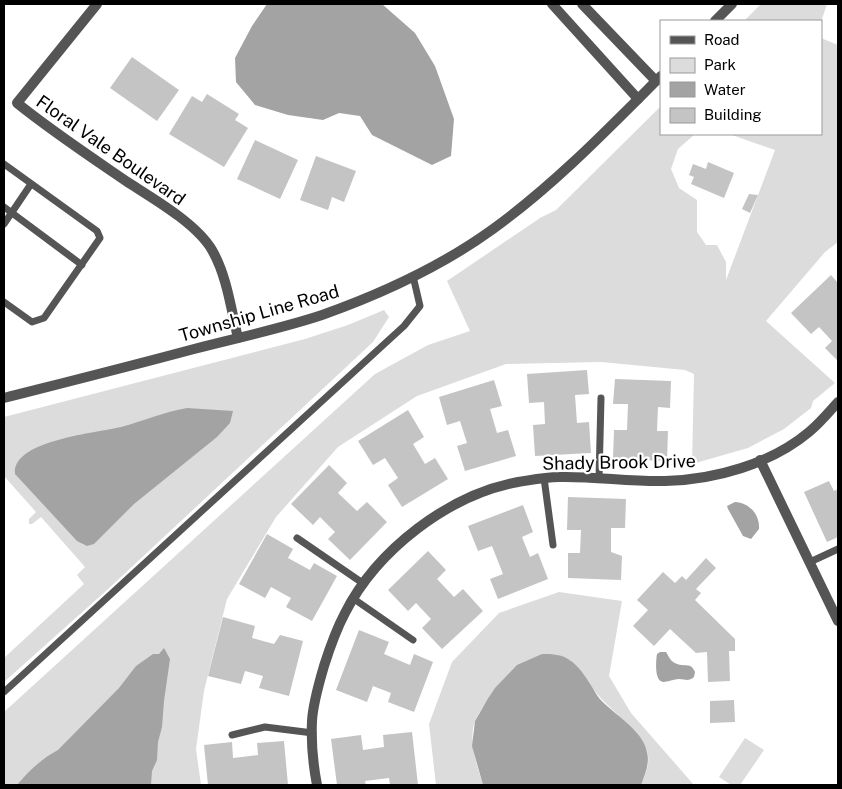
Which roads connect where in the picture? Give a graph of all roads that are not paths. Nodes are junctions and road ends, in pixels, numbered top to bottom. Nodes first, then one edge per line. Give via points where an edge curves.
1 (96, 4) edge
2 (552, 4) edge
3 (582, 4) edge
4 (732, 4) edge
5 (716, 20) edge
6 (658, 79) edge
7 (638, 99) junction
8 (4, 164) edge
9 (31, 184) junction
10 (4, 207) edge
11 (11, 212) junction
12 (4, 224) edge
13 (82, 265) junction
14 (413, 276) junction
15 (4, 302) edge
16 (238, 338) junction
17 (4, 398) edge
18 (601, 398) dead end
19 (838, 402) edge
20 (760, 460) junction
21 (544, 478) junction
22 (600, 479) junction
23 (297, 538) dead end
24 (554, 545) dead end
25 (838, 549) edge
26 (810, 562) junction
27 (364, 584) junction
28 (354, 599) junction
29 (838, 621) edge
30 (413, 640) dead end
31 (4, 692) edge
32 (313, 733) junction
33 (232, 735) dead end
34 (317, 785) edge

1 - 16 street, Floral Vale Boulevard via 17,103 58,135 163,205 208,243 223,275
2 - 7 street
3 - 6 street
4 - 5 street
6 - 7 street, Township Line Road
7 - 14 street, Township Line Road via 552,183 493,229
8 - 9 lane
9 - 11 lane
9 - 13 lane via 97,231 100,238
10 - 11 lane
11 - 12 lane
11 - 13 lane
13 - 15 lane via 44,318 32,322
14 - 16 street, Township Line Road via 323,315
14 - 31 lane via 420,306 404,326
16 - 17 street, Township Line Road
18 - 22 lane
19 - 20 street, Shady Brook Drive via 798,440
20 - 22 street, Shady Brook Drive via 702,478 664,481
20 - 26 street
21 - 22 street, Shady Brook Drive
21 - 24 lane
21 - 27 street, Shady Brook Drive via 497,488 448,509 406,538
23 - 27 lane
25 - 26 lane
26 - 29 street
27 - 28 street, Shady Brook Drive
28 - 30 lane
28 - 32 street, Shady Brook Drive via 330,648 319,683 312,720
32 - 33 lane via 265,727
32 - 34 street, Shady Brook Drive

